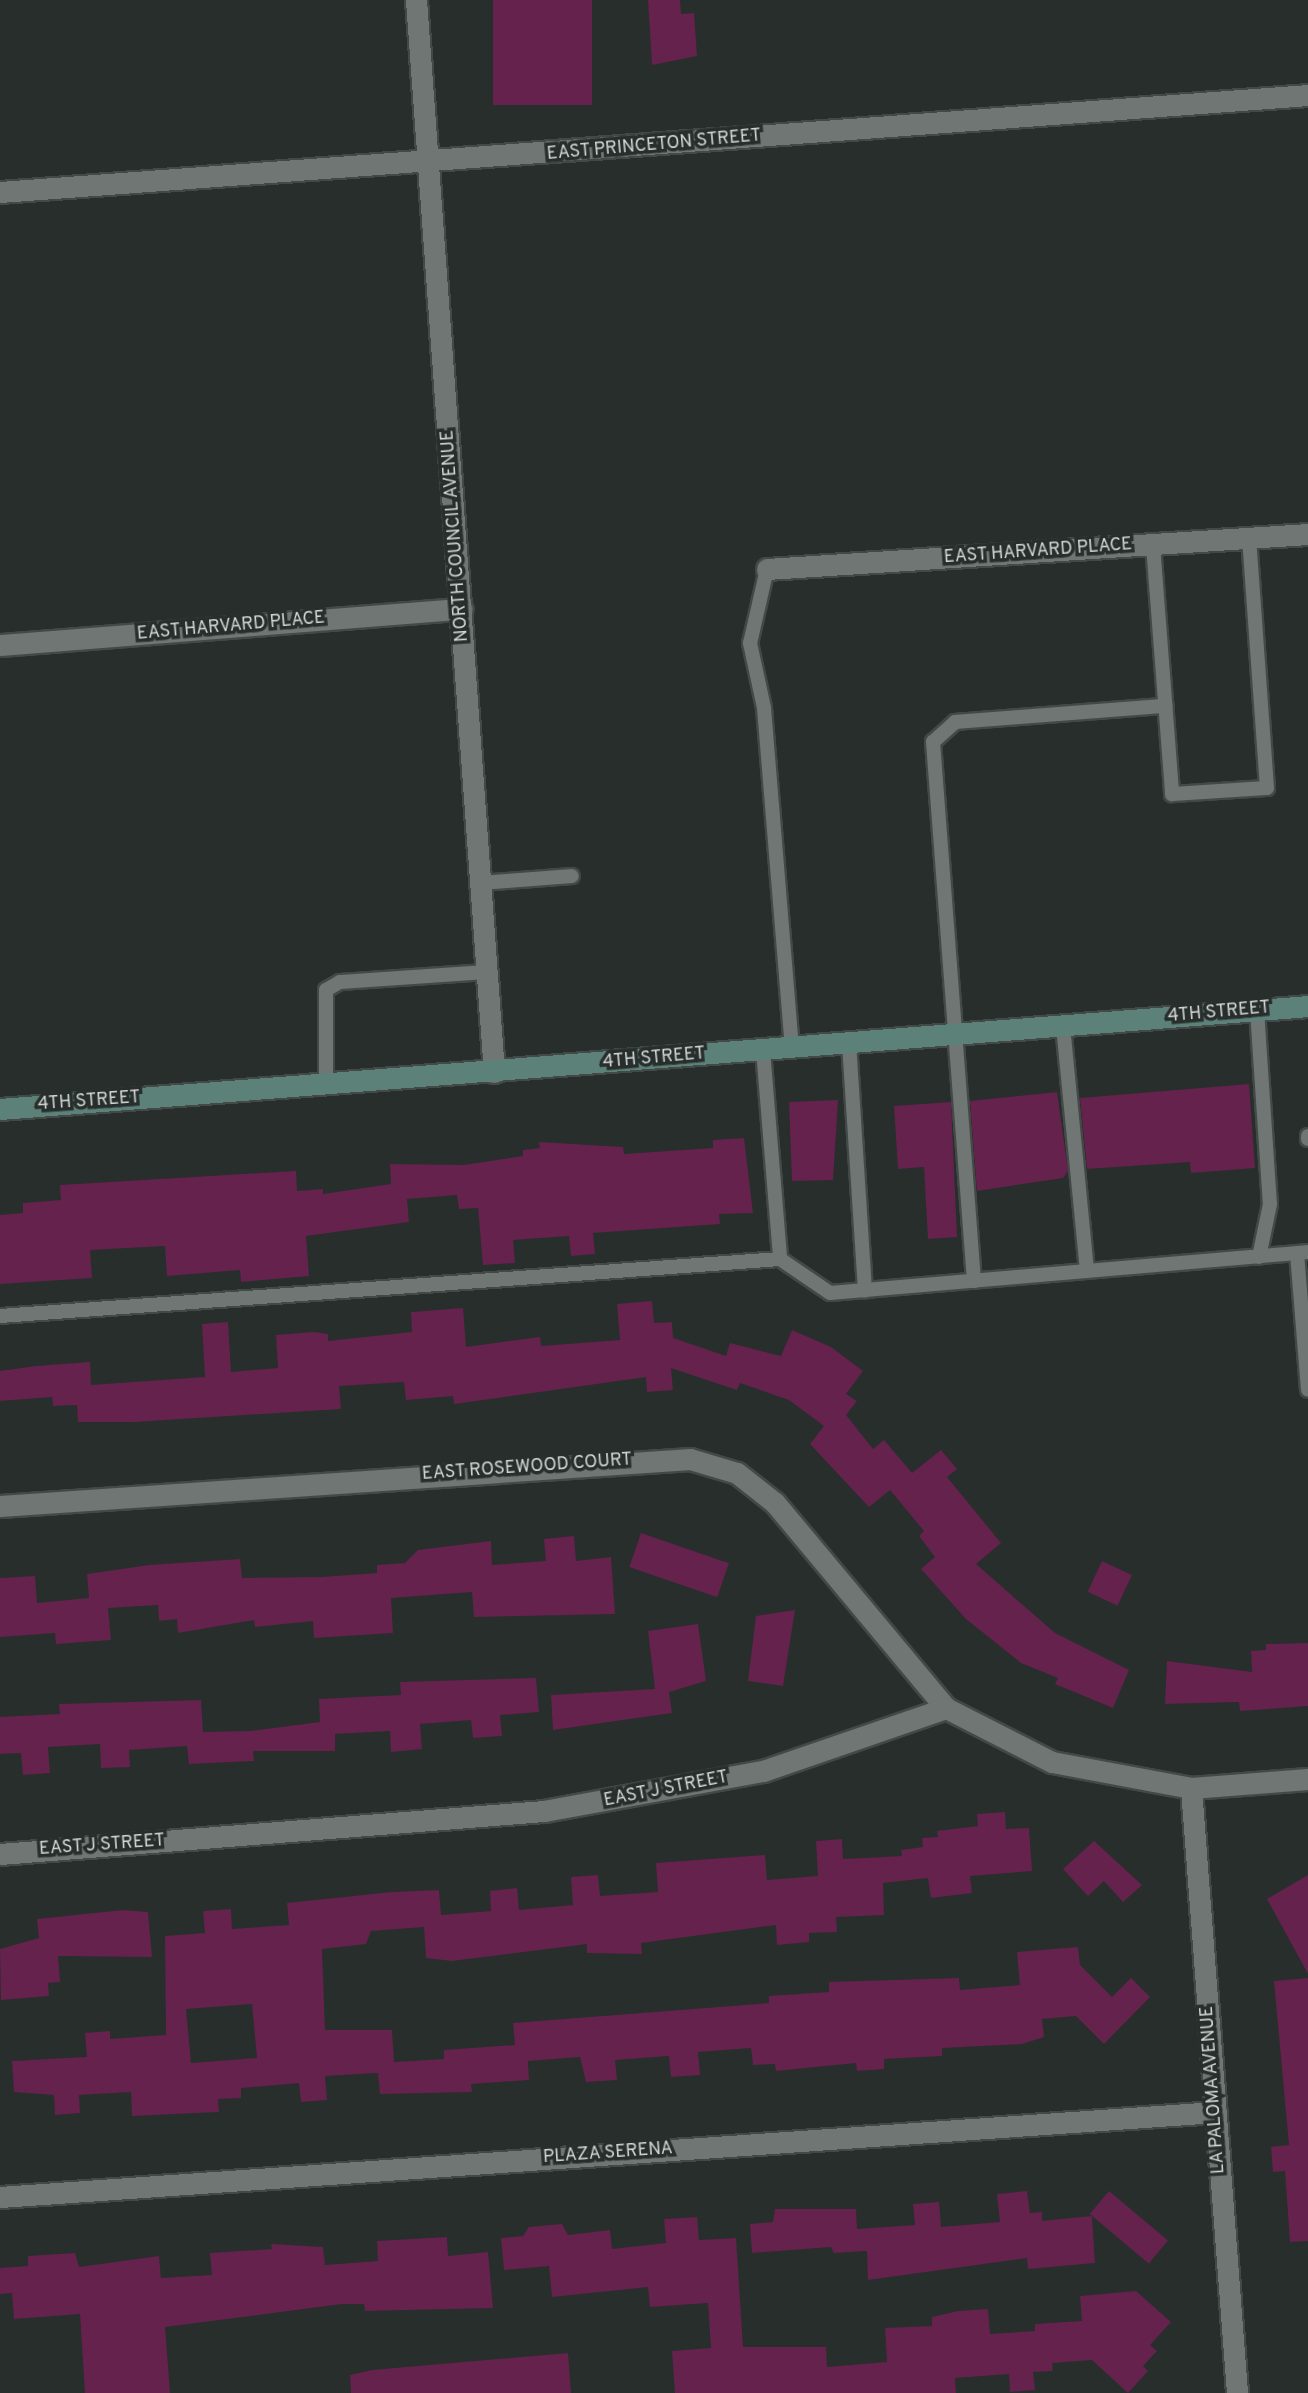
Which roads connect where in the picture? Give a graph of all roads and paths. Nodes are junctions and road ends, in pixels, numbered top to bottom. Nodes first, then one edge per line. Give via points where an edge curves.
1 (416, 0) edge
2 (1308, 95) edge
3 (427, 163) junction
4 (0, 192) edge
5 (1308, 534) edge
6 (1249, 538) junction
7 (1153, 545) junction
8 (767, 569) joint
9 (462, 609) junction
10 (0, 645) edge
11 (1165, 706) junction
12 (572, 876) dead end
13 (481, 883) junction
14 (487, 972) junction
15 (1308, 1006) edge
16 (1257, 1010) junction
17 (1063, 1026) junction
18 (952, 1035) junction
19 (849, 1043) junction
20 (792, 1048) junction
21 (763, 1050) junction
22 (494, 1072) junction
23 (326, 1084) junction
24 (0, 1109) edge
25 (1302, 1253) edge
26 (1259, 1257) junction
27 (780, 1259) junction
28 (1087, 1271) junction
29 (974, 1281) junction
30 (865, 1290) junction
31 (0, 1316) edge
32 (1308, 1390) edge
33 (0, 1506) edge
34 (946, 1708) junction
35 (1308, 1779) edge
36 (1191, 1788) junction
37 (0, 1854) edge
38 (1216, 2112) junction
39 (0, 2197) edge
40 (1237, 2393) edge

1 - 3 street, NORTH COUNCIL AVENUE
2 - 3 street, EAST PRINCETON STREET
3 - 4 street, EAST PRINCETON STREET
3 - 9 street, NORTH COUNCIL AVENUE
5 - 6 street, EAST HARVARD PLACE
6 - 7 street, EAST HARVARD PLACE
6 - 11 lane via 1266,788 1172,794
7 - 8 street, EAST HARVARD PLACE
7 - 11 lane
8 - 20 lane via 750,643 764,708
9 - 10 street, EAST HARVARD PLACE
9 - 13 street, NORTH COUNCIL AVENUE
11 - 18 lane via 955,722 933,741
12 - 13 lane
13 - 14 street, NORTH COUNCIL AVENUE
14 - 22 street, NORTH COUNCIL AVENUE
14 - 23 lane via 340,982 326,990
15 - 16 main road, 4TH STREET
16 - 17 main road, 4TH STREET
16 - 26 lane via 1270,1204
17 - 18 main road, 4TH STREET
17 - 28 lane
18 - 19 main road, 4TH STREET
18 - 29 lane
19 - 20 main road, 4TH STREET
19 - 30 lane
20 - 21 main road, 4TH STREET
21 - 22 main road, 4TH STREET
21 - 27 lane
22 - 23 main road, 4TH STREET
23 - 24 main road, 4TH STREET
25 - 26 lane
25 - 32 lane
26 - 28 lane
27 - 30 lane via 830,1293
27 - 31 lane
28 - 29 lane
29 - 30 lane
33 - 34 street, EAST ROSEWOOD COURT via 690,1459 737,1473 775,1503
34 - 36 street via 1052,1762
34 - 37 street, EAST J STREET via 763,1771 544,1811
35 - 36 street
36 - 38 street, LA PALOMA AVENUE
38 - 39 street, PLAZA SERENA
38 - 40 street, LA PALOMA AVENUE

